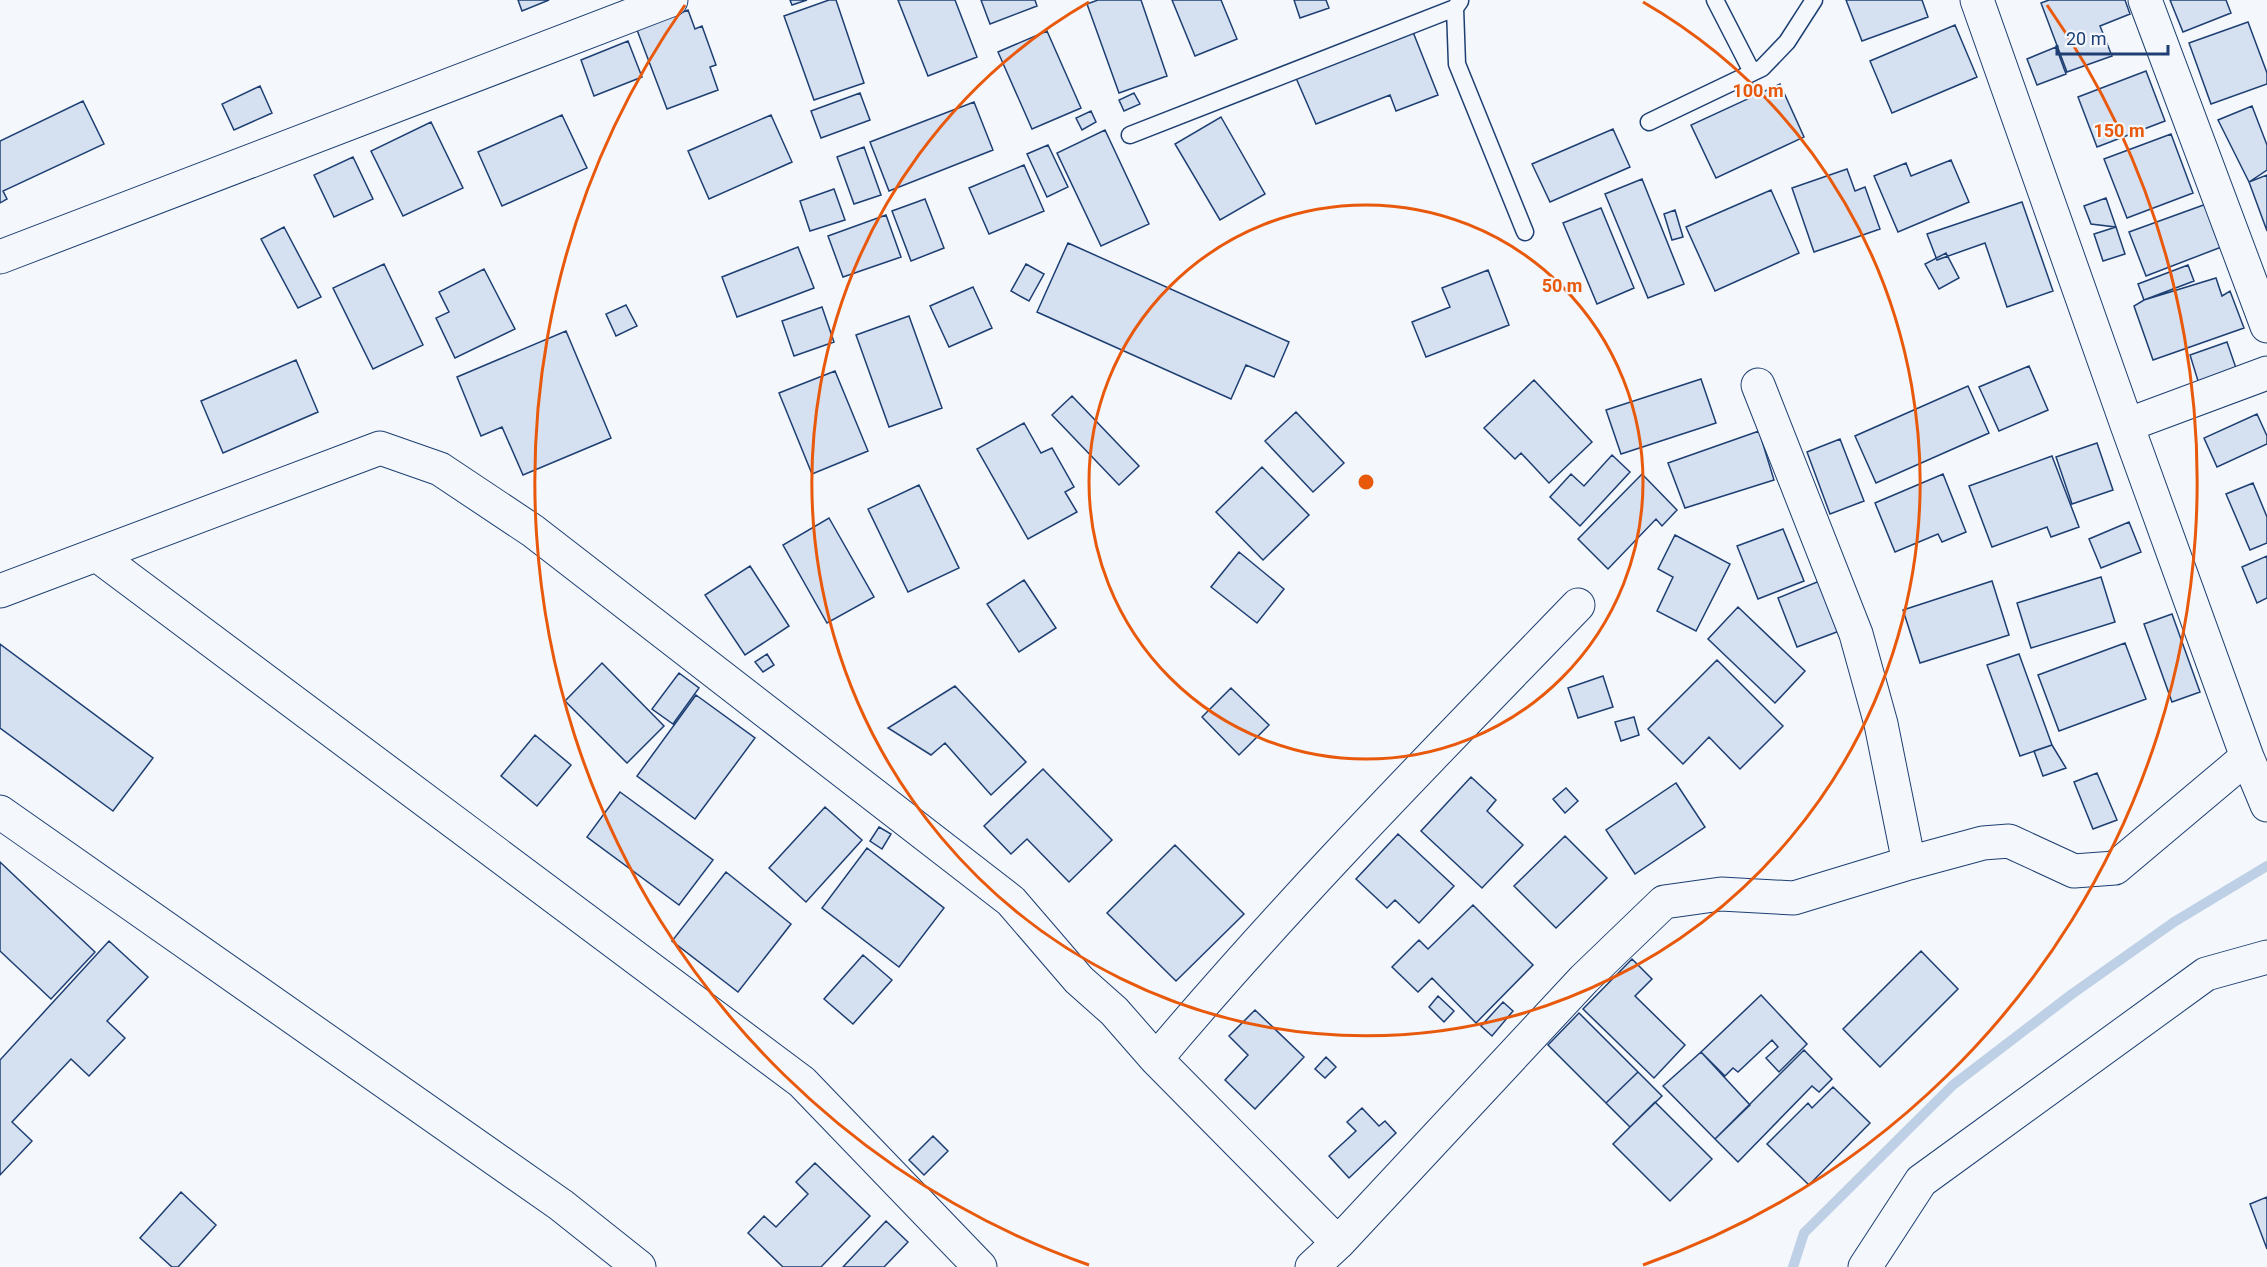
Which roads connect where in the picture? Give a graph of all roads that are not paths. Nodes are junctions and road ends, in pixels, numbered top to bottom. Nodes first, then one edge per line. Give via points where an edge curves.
1 (671, 0) edge
2 (1715, 0) edge
3 (1814, 0) edge
4 (1977, 0) edge
5 (2145, 0) edge
6 (1458, 4) edge
7 (1752, 72) junction
8 (1649, 122) dead end
9 (1130, 135) dead end
10 (1525, 232) dead end
11 (0, 257) edge
12 (2267, 326) edge
13 (2267, 373) edge
14 (1758, 385) dead end
15 (2127, 426) junction
16 (97, 555) junction
17 (0, 591) edge
18 (1578, 605) dead end
19 (2247, 757) junction
20 (2266, 798) edge
21 (0, 812) edge
22 (1909, 863) junction
23 (2267, 957) edge
24 (1156, 1059) junction
25 (1338, 1243) junction
26 (639, 1267) edge
27 (980, 1267) edge
28 (1312, 1267) edge
29 (1864, 1267) edge

1 - 11 street
2 - 7 lane
3 - 7 lane via 1787,42 1762,68
4 - 15 street
5 - 12 street
6 - 9 lane
6 - 10 lane via 1457,64
7 - 8 lane
13 - 15 street
14 - 22 street via 1856,633 1881,724
15 - 19 street
16 - 17 street
16 - 24 street via 380,448 441,469 560,551 1011,901 1079,980 1114,1011
16 - 27 street via 802,1082
18 - 24 street via 1221,982
19 - 20 street
19 - 22 street via 2115,868 2074,871 2009,840
21 - 26 street via 561,1205
22 - 25 street via 1794,898 1721,894 1664,902 1584,979
23 - 29 street via 2206,974 1921,1180
24 - 25 street
25 - 28 street

